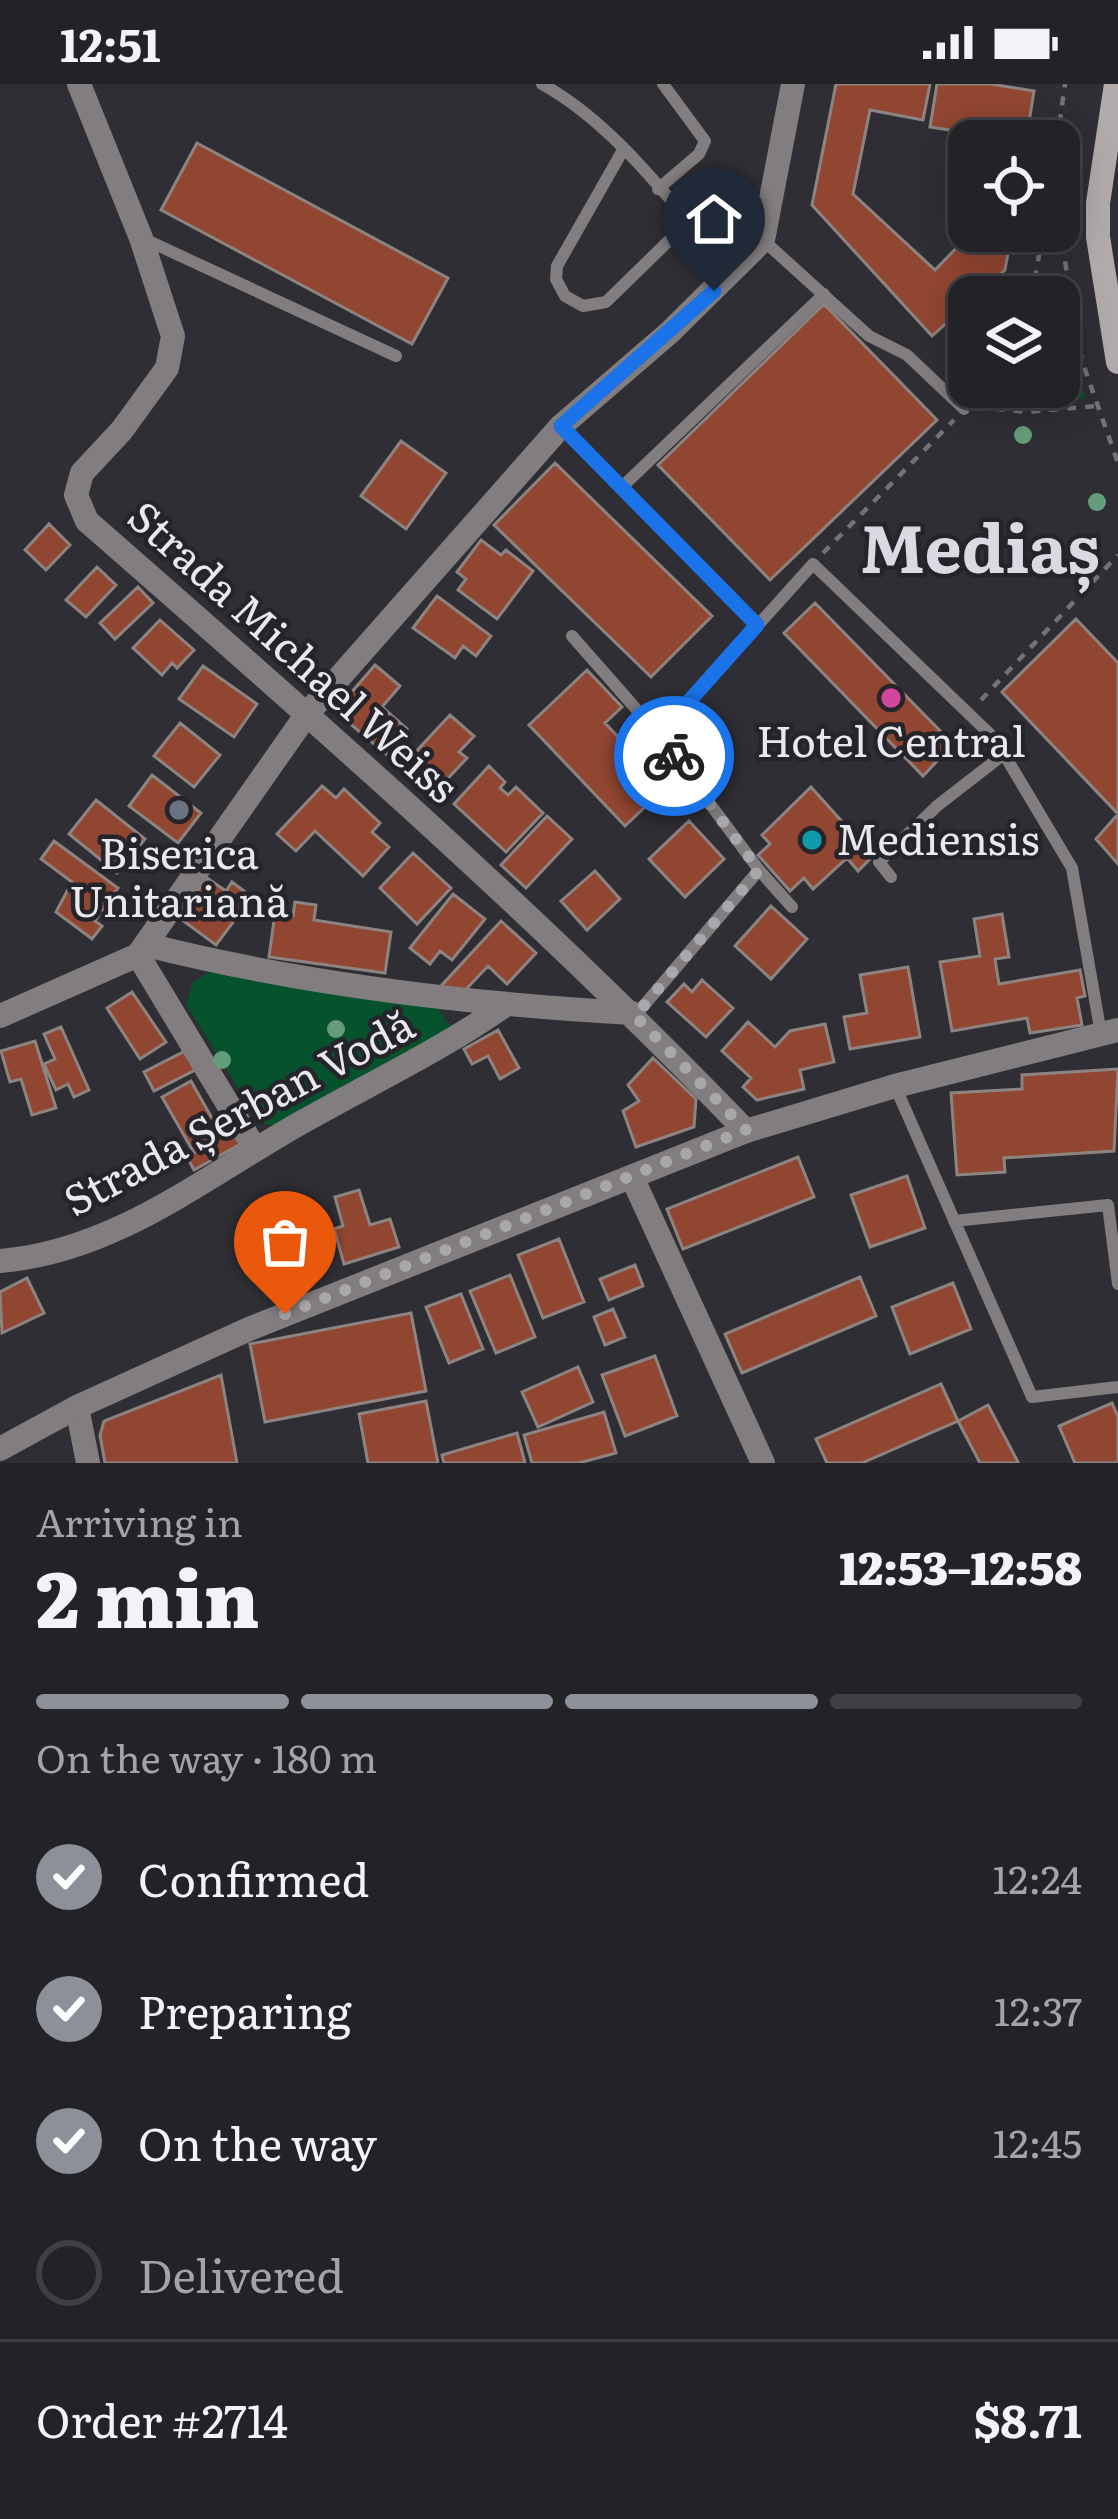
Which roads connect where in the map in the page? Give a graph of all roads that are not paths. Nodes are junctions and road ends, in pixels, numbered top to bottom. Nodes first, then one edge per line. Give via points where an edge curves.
1 (79, 84) edge
2 (542, 84) edge
3 (663, 84) edge
4 (1116, 84) edge
5 (792, 85) edge
6 (623, 150) junction
7 (658, 189) junction
8 (688, 222) junction
9 (141, 238) junction
10 (763, 240) junction
11 (733, 272) junction
12 (824, 294) junction
13 (396, 356) dead end
14 (1118, 362) edge
15 (964, 409) road end
16 (561, 426) junction
17 (622, 486) junction
18 (757, 625) junction
19 (572, 636) dead end
20 (307, 714) junction
21 (659, 735) junction
22 (1004, 754) junction
23 (759, 870) junction
24 (892, 877) dead end
25 (792, 908) dead end
26 (142, 950) junction
27 (504, 1006) junction
28 (634, 1014) junction
29 (0, 1016) edge
30 (1112, 1033) edge
31 (896, 1086) junction
32 (746, 1130) junction
33 (255, 1149) junction
34 (632, 1177) junction
35 (954, 1221) junction
36 (0, 1261) edge
37 (1118, 1284) edge
38 (1118, 1387) edge
39 (77, 1407) junction
40 (0, 1449) edge
41 (88, 1463) edge
42 (763, 1463) edge

1 - 9 street, Strada Michael Weiss
2 - 6 lane via 572,100
3 - 7 lane via 705,141
4 - 14 main road via 1098,237
5 - 10 street
6 - 7 lane
6 - 8 lane via 557,266 565,296 583,306 606,302
7 - 8 lane
8 - 11 lane
9 - 13 lane
9 - 20 street, Strada Michael Weiss via 172,353 122,430 82,473 76,495 87,521
10 - 11 street
10 - 12 lane
11 - 16 street
12 - 15 lane
12 - 17 lane
16 - 17 lane
16 - 20 street
17 - 18 lane
18 - 21 lane
18 - 22 lane via 813,564
19 - 21 lane
20 - 26 street
20 - 28 street, Strada Michael Weiss
21 - 23 lane
22 - 24 lane via 879,862
22 - 30 lane via 1072,868
23 - 25 lane
23 - 28 lane
26 - 27 street
26 - 29 street
26 - 33 street
27 - 28 street
27 - 33 street, Strada Șerban Vodă
28 - 32 street, Strada Michael Weiss
30 - 31 street
31 - 32 street
31 - 35 lane
32 - 34 street
33 - 36 street, Strada Șerban Vodă via 97,1240
34 - 39 street via 249,1329
34 - 42 street
35 - 37 lane via 1108,1205
35 - 38 lane via 1032,1397
39 - 40 street
39 - 41 street

